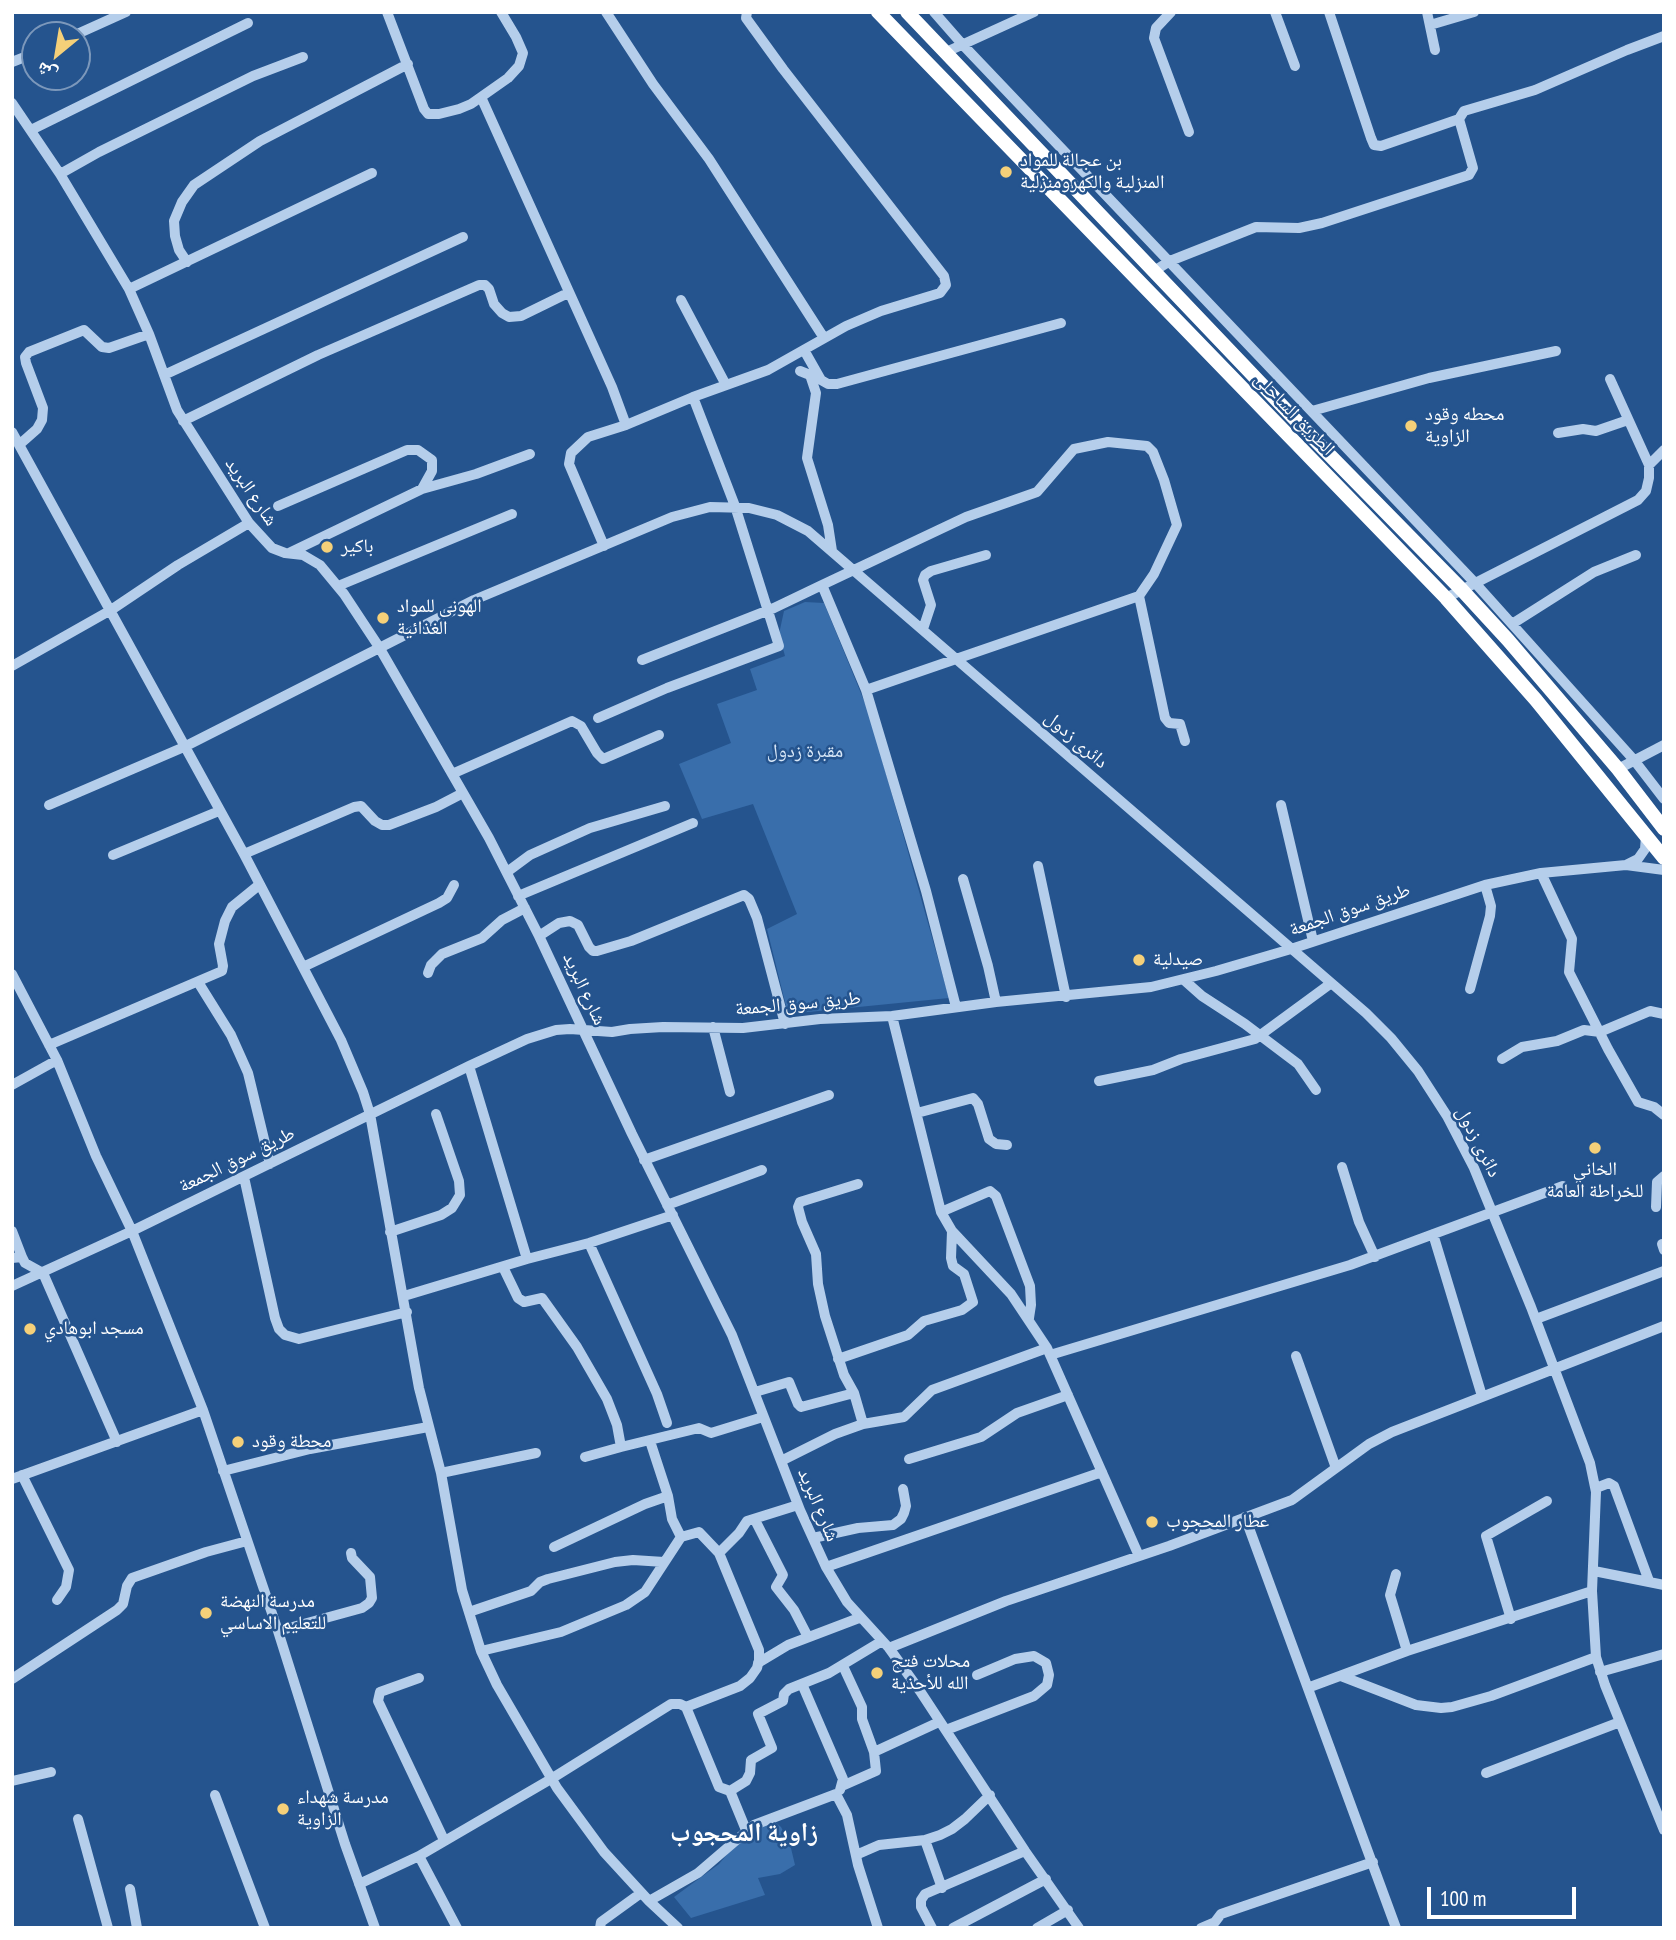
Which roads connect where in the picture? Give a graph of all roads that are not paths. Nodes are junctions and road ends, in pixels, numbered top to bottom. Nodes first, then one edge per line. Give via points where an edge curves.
1 (126, 12) edge
2 (387, 12) edge
3 (501, 12) edge
4 (606, 12) edge
5 (747, 12) edge
6 (878, 12) edge
7 (907, 12) edge
8 (934, 12) edge
9 (1034, 12) edge
10 (1171, 12) edge
11 (1275, 12) edge
12 (1329, 12) edge
13 (1427, 12) edge
14 (1474, 12) edge
15 (248, 23) dead end
16 (1430, 25) junction
17 (91, 28) edge
18 (1664, 36) edge
19 (962, 44) junction
20 (1435, 50) dead end
21 (944, 53) junction
22 (303, 57) dead end
23 (408, 64) junction
24 (1295, 66) dead end
25 (481, 97) junction
26 (12, 103) edge
27 (1460, 119) junction
28 (31, 131) junction
29 (1188, 132) dead end
30 (372, 173) dead end
31 (60, 174) junction
32 (463, 237) dead end
33 (1170, 261) junction
34 (187, 262) junction
35 (1154, 271) junction
36 (129, 289) junction
37 (568, 293) junction
38 (681, 300) dead end
39 (1061, 323) dead end
40 (149, 334) junction
41 (824, 338) junction
42 (804, 350) junction
43 (1556, 351) dead end
44 (800, 371) dead end
45 (164, 375) junction
46 (1610, 379) dead end
47 (726, 385) junction
48 (693, 397) junction
49 (1312, 411) junction
50 (1628, 420) junction
51 (183, 421) junction
52 (626, 425) junction
53 (12, 432) edge
54 (1558, 433) dead end
55 (20, 444) junction
56 (1664, 450) edge
57 (530, 454) dead end
58 (1649, 465) junction
59 (422, 489) junction
60 (278, 506) dead end
61 (735, 506) junction
62 (512, 513) dead end
63 (249, 523) junction
64 (604, 546) junction
65 (832, 551) junction
66 (289, 553) junction
67 (986, 555) dead end
68 (1636, 555) dead end
69 (855, 570) junction
70 (822, 585) junction
71 (338, 586) junction
72 (1469, 587) junction
73 (1139, 596) junction
74 (1446, 598) junction
75 (111, 610) junction
76 (767, 611) junction
77 (1512, 624) junction
78 (923, 629) junction
79 (379, 647) junction
80 (956, 659) junction
81 (642, 660) dead end
82 (12, 666) edge
83 (866, 690) junction
84 (598, 718) dead end
85 (659, 735) dead end
86 (1185, 741) dead end
87 (1664, 746) edge
88 (184, 747) junction
89 (1634, 760) junction
90 (1618, 769) junction
91 (452, 774) junction
92 (463, 793) junction
93 (1664, 799) edge
94 (49, 805) dead end
95 (1280, 805) dead end
96 (665, 806) dead end
97 (219, 811) junction
98 (693, 823) dead end
99 (1664, 829) edge
100 (1646, 836) junction
101 (244, 854) junction
102 (113, 855) dead end
103 (1664, 858) edge
104 (1626, 865) junction
105 (1038, 866) dead end
106 (1664, 870) edge
107 (507, 872) junction
108 (1541, 873) junction
109 (963, 879) dead end
110 (260, 885) junction
111 (454, 885) dead end
112 (1485, 885) junction
113 (518, 896) junction
114 (526, 908) junction
115 (539, 936) junction
116 (1313, 941) junction
117 (1291, 949) junction
118 (303, 967) junction
119 (428, 973) dead end
120 (12, 974) edge
121 (1184, 980) junction
122 (198, 982) junction
123 (1330, 984) junction
124 (1470, 989) dead end
125 (1066, 997) junction
126 (996, 1002) junction
127 (956, 1007) junction
128 (1664, 1014) edge
129 (892, 1016) junction
130 (785, 1024) junction
131 (713, 1027) junction
132 (584, 1030) junction
133 (1600, 1032) junction
134 (1261, 1035) junction
135 (49, 1045) junction
136 (1502, 1059) dead end
137 (57, 1060) junction
138 (469, 1066) junction
139 (1099, 1081) dead end
140 (12, 1085) edge
141 (1316, 1090) dead end
142 (730, 1092) dead end
143 (830, 1095) dead end
144 (917, 1113) junction
145 (370, 1114) junction
146 (436, 1114) dead end
147 (1664, 1115) edge
148 (1007, 1144) dead end
149 (644, 1160) junction
150 (270, 1164) junction
151 (1342, 1167) dead end
152 (762, 1171) dead end
153 (1664, 1176) edge
154 (244, 1177) junction
155 (858, 1184) dead end
156 (1563, 1186) dead end
157 (667, 1205) junction
158 (1656, 1207) dead end
159 (941, 1212) junction
160 (1492, 1212) junction
161 (673, 1215) junction
162 (12, 1231) edge
163 (132, 1231) junction
164 (390, 1231) junction
165 (952, 1231) junction
166 (1433, 1234) junction
167 (589, 1243) junction
168 (1375, 1256) junction
169 (17, 1258) edge
170 (527, 1259) junction
171 (503, 1267) junction
172 (1664, 1271) edge
173 (43, 1273) junction
174 (12, 1286) edge
175 (404, 1296) junction
176 (407, 1312) junction
177 (1029, 1318) junction
178 (1536, 1319) junction
179 (1664, 1326) edge
180 (1048, 1352) junction
181 (1296, 1356) dead end
182 (838, 1359) junction
183 (1554, 1367) junction
184 (755, 1392) junction
185 (854, 1393) junction
186 (1068, 1395) junction
187 (1482, 1396) junction
188 (203, 1410) junction
189 (763, 1417) junction
190 (667, 1423) dead end
191 (863, 1424) junction
192 (428, 1427) junction
193 (650, 1441) junction
194 (117, 1442) junction
195 (621, 1447) junction
196 (536, 1453) dead end
197 (585, 1458) dead end
198 (909, 1459) dead end
199 (780, 1461) junction
200 (1336, 1468) junction
201 (223, 1471) junction
202 (1101, 1472) junction
203 (440, 1473) junction
204 (17, 1477) edge
205 (1596, 1488) junction
206 (902, 1489) dead end
207 (668, 1496) junction
208 (1547, 1501) dead end
209 (798, 1505) junction
210 (1245, 1517) junction
211 (755, 1520) junction
212 (681, 1537) junction
213 (813, 1538) junction
214 (247, 1541) junction
215 (554, 1546) dead end
216 (351, 1553) dead end
217 (719, 1553) junction
218 (1139, 1556) junction
219 (664, 1562) junction
220 (826, 1567) junction
221 (1594, 1571) junction
222 (1396, 1574) dead end
223 (1649, 1581) junction
224 (1663, 1588) edge
225 (1592, 1591) junction
226 (57, 1600) dead end
227 (469, 1612) junction
228 (859, 1618) junction
229 (1511, 1619) junction
230 (278, 1631) junction
231 (808, 1637) junction
232 (886, 1645) junction
233 (481, 1651) junction
234 (1407, 1651) junction
235 (1664, 1654) edge
236 (1596, 1657) junction
237 (758, 1663) junction
238 (843, 1665) junction
239 (1600, 1672) junction
240 (977, 1675) dead end
241 (1341, 1676) junction
242 (419, 1678) dead end
243 (12, 1679) edge
244 (802, 1684) junction
245 (1310, 1687) junction
246 (686, 1707) junction
247 (1620, 1722) junction
248 (943, 1726) junction
249 (874, 1752) junction
250 (51, 1772) dead end
251 (1486, 1773) dead end
252 (551, 1779) junction
253 (12, 1781) edge
254 (730, 1790) junction
255 (840, 1791) junction
256 (215, 1795) dead end
257 (990, 1796) junction
258 (78, 1819) dead end
259 (746, 1830) junction
260 (1664, 1830) edge
261 (444, 1840) junction
262 (925, 1840) junction
263 (1025, 1851) junction
264 (856, 1855) junction
265 (419, 1856) junction
266 (1373, 1862) junction
267 (1046, 1879) junction
268 (359, 1884) junction
269 (942, 1888) junction
270 (130, 1889) dead end
271 (645, 1897) junction
272 (1068, 1910) junction
273 (954, 1927) edge
274 (108, 1928) edge
275 (137, 1928) edge
276 (265, 1928) edge
277 (375, 1928) edge
278 (457, 1928) edge
279 (600, 1928) edge
280 (678, 1928) edge
281 (878, 1928) edge
282 (932, 1928) edge
283 (1037, 1928) edge
284 (1079, 1928) edge
285 (1201, 1928) edge
286 (1396, 1928) edge

1 - 17 street
2 - 23 street
3 - 25 street via 523,53 508,78
4 - 41 street via 709,159
5 - 41 street via 746,18 783,69 946,280 940,293 881,311
6 - 74 highway, الطريق الساحلى
7 - 21 highway, الطريق الساحلى
8 - 19 street
9 - 19 street
10 - 29 street via 1156,28 1154,38
11 - 24 street
12 - 27 street via 1374,145
13 - 16 street
14 - 16 street
15 - 28 street
16 - 20 street
18 - 27 street via 1535,90 1464,111
19 - 21 street
19 - 33 street
21 - 35 highway, الطريق الساحلى
22 - 31 street via 253,76
23 - 25 street via 428,114 459,109
23 - 34 street via 260,141 194,184 174,221 179,250
25 - 37 street
26 - 28 street, شارع البريد
27 - 33 street via 1473,168 1469,175 1322,223 1299,228 1256,227
28 - 31 street, شارع البريد
30 - 34 street
31 - 36 street, شارع البريد
32 - 45 street
33 - 35 street
33 - 49 street
34 - 36 street
35 - 72 highway, الطريق الساحلى via 1308,433
36 - 40 street, شارع البريد
37 - 51 street via 521,316 509,317 494,304 485,285 479,285 318,355
37 - 52 street
38 - 47 street
39 - 42 street via 837,384 821,380
40 - 45 street, شارع البريد
40 - 55 street via 109,348 84,330 29,352 26,363 43,408 42,420
41 - 42 street
42 - 47 street via 768,370
43 - 49 street via 1430,378
44 - 65 street via 810,374 816,388 807,458
45 - 51 street, شارع البريد
46 - 50 street
47 - 48 street
48 - 52 street
48 - 61 street
49 - 72 street
50 - 54 street via 1596,431
50 - 58 street
51 - 63 street, شارع البريد
52 - 64 street via 588,437 571,453 569,464
53 - 55 street
55 - 75 street
56 - 58 street
57 - 59 street
58 - 72 street via 1646,491 1638,500
59 - 60 street via 432,471 432,460 418,450 407,450
59 - 66 street
61 - 64 street, دائرى زدول via 685,512
61 - 65 street, دائرى زدول via 791,521
61 - 76 street
62 - 71 street
63 - 66 street, شارع البريد via 265,543
63 - 75 street
64 - 79 street, دائرى زدول via 474,600
65 - 69 street, دائرى زدول
66 - 71 street, شارع البريد via 320,565
67 - 78 street via 925,575 931,605
68 - 77 street via 1594,572
69 - 70 street
69 - 73 street via 957,521 1037,492 1074,449 1112,442 1147,446 1153,452 1177,525
69 - 78 street, دائرى زدول
70 - 76 street
70 - 83 street
71 - 79 street, شارع البريد
72 - 74 street
72 - 77 street
72 - 90 highway, الطريق الساحلى
73 - 80 street
73 - 86 street via 1165,718 1180,723
74 - 100 highway, الطريق الساحلى via 1536,699
75 - 82 street
75 - 88 street
76 - 81 street
76 - 84 street via 779,646
77 - 89 street
78 - 80 street, دائرى زدول
79 - 88 street, دائرى زدول
79 - 91 street, شارع البريد
80 - 83 street
80 - 117 street, دائرى زدول
83 - 127 street
85 - 91 street via 603,759 581,726 572,721
87 - 89 street
88 - 94 street, دائرى زدول
88 - 97 street
89 - 90 street
89 - 93 street
90 - 99 highway, الطريق الساحلى
91 - 92 street, شارع البريد
92 - 101 street via 389,825 375,821 361,806 354,807
92 - 107 street, شارع البريد
95 - 116 street
96 - 107 street via 590,828 530,855
97 - 101 street
97 - 102 street
98 - 113 street
100 - 103 highway, الطريق الساحلى
100 - 104 street via 1645,849
101 - 110 street
104 - 106 street, طريق سوق الجمعة
104 - 108 street, طريق سوق الجمعة
105 - 125 street
107 - 113 street, شارع البريد
108 - 112 street, طريق سوق الجمعة
108 - 133 street via 1572,939 1569,972
109 - 126 street
110 - 118 street
110 - 122 street via 232,908 225,921 219,944 224,969
111 - 118 street via 447,898
112 - 116 street, طريق سوق الجمعة
112 - 124 street via 1490,916
113 - 114 street, شارع البريد
114 - 115 street, شارع البريد
114 - 119 street via 502,920 482,938 442,954
115 - 130 street via 570,921 578,925 593,951 631,941 744,895 754,907
115 - 132 street, شارع البريد
116 - 117 street, طريق سوق الجمعة
117 - 121 street, طريق سوق الجمعة
117 - 123 street, دائرى زدول
118 - 145 street via 352,1064
120 - 135 street
121 - 125 street, طريق سوق الجمعة
121 - 134 street
122 - 135 street
122 - 150 street via 248,1073
123 - 134 street
123 - 160 street, دائرى زدول via 1381,1027 1418,1071 1447,1116
125 - 126 street, طريق سوق الجمعة
126 - 127 street, طريق سوق الجمعة
127 - 129 street, طريق سوق الجمعة
128 - 133 street via 1650,1011
129 - 130 street, طريق سوق الجمعة
129 - 144 street
130 - 131 street, طريق سوق الجمعة
131 - 132 street, طريق سوق الجمعة
131 - 142 street
132 - 138 street, طريق سوق الجمعة via 542,1034
132 - 149 street, شارع البريد
133 - 136 street via 1584,1030 1522,1047
133 - 147 street via 1638,1102
134 - 139 street via 1153,1070
134 - 141 street via 1298,1064
135 - 137 street
137 - 140 street
137 - 163 street
138 - 145 street, طريق سوق الجمعة
138 - 170 street
143 - 149 street
144 - 148 street via 973,1098 989,1139
144 - 159 street
145 - 150 street, طريق سوق الجمعة
145 - 164 street
146 - 164 street via 460,1195 441,1215
149 - 157 street, شارع البريد
150 - 154 street, طريق سوق الجمعة
151 - 168 street
152 - 157 street
153 - 158 street via 1657,1182
154 - 163 street, طريق سوق الجمعة
154 - 176 street via 275,1318 285,1335 299,1339
155 - 182 street via 800,1202 798,1207 816,1254 820,1295
156 - 160 street
157 - 161 street, شارع البريد
159 - 165 street
159 - 177 street via 990,1191 996,1196 1030,1286
160 - 166 street
160 - 178 street, دائرى زدول
161 - 167 street
161 - 184 street, شارع البريد
162 - 169 street
163 - 173 street, طريق سوق الجمعة
163 - 188 street
164 - 175 street
165 - 177 street via 994,1273
165 - 182 street via 953,1266 964,1274 973,1302 924,1321 908,1335
166 - 168 street
166 - 187 street
167 - 170 street
167 - 190 street
168 - 180 street
169 - 173 street
170 - 171 street
171 - 175 street
171 - 195 street via 518,1298 524,1302 542,1298 577,1347 607,1399
172 - 178 street
173 - 174 street, طريق سوق الجمعة
173 - 194 street
175 - 176 street
176 - 192 street
177 - 180 street
178 - 183 street, دائرى زدول
179 - 183 street
180 - 186 street
180 - 191 street via 932,1390 904,1417
181 - 200 street
182 - 185 street
183 - 187 street
183 - 205 street, دائرى زدول via 1581,1434
184 - 185 street via 789,1382 801,1407
184 - 189 street, شارع البريد
185 - 191 street
186 - 198 street via 1017,1413 981,1437
186 - 202 street
187 - 200 street via 1392,1432
188 - 194 street
188 - 201 street
189 - 193 street via 711,1433 699,1428
189 - 199 street, شارع البريد
191 - 199 street
192 - 201 street
192 - 203 street
193 - 195 street
193 - 207 street
194 - 204 street
195 - 197 street
196 - 203 street
199 - 209 street, شارع البريد
200 - 210 street via 1292,1500
201 - 214 street
202 - 218 street
202 - 220 street
203 - 227 street
204 - 226 street via 69,1570 66,1587
205 - 221 street, دائرى زدول
205 - 223 street via 1609,1483 1614,1486
206 - 213 street via 906,1506 893,1525
207 - 212 street
207 - 215 street
208 - 229 street via 1486,1536
209 - 211 street
209 - 213 street, شارع البريد
210 - 218 street
210 - 245 street
211 - 217 street via 747,1521
211 - 231 street via 783,1575 776,1587
212 - 217 street via 699,1532
212 - 219 street
213 - 220 street, شارع البريد
214 - 230 street
214 - 243 street via 132,1578 117,1611
216 - 230 street via 370,1577 369,1603
217 - 237 street via 759,1650
218 - 232 street
219 - 227 street via 615,1562 548,1579 531,1591
219 - 233 street via 645,1592 626,1605 561,1632
220 - 228 street, شارع البريد
221 - 223 street
221 - 225 street, دائرى زدول
222 - 234 street via 1390,1595
223 - 224 street
225 - 229 street
225 - 236 street, دائرى زدول
227 - 233 street
228 - 231 street
228 - 232 street, شارع البريد
229 - 234 street
230 - 268 street
231 - 237 street
232 - 238 street
232 - 248 street, شارع البريد
233 - 252 street
234 - 241 street
235 - 239 street
236 - 239 street, دائرى زدول
236 - 241 street via 1491,1696 1441,1708 1416,1704
237 - 246 street via 740,1686
238 - 244 street
238 - 249 street via 862,1707
239 - 247 street, دائرى زدول
240 - 248 street via 1034,1656 1046,1663 1049,1675 1047,1685 1034,1696
241 - 245 street
242 - 261 street via 380,1692 378,1702
244 - 254 street via 786,1691 781,1703 758,1714 772,1748 751,1760 746,1781
244 - 255 street via 842,1779
245 - 266 street
246 - 252 street via 671,1704
246 - 254 street via 719,1787
247 - 251 street
247 - 260 street, دائرى زدول
248 - 249 street
248 - 257 street, شارع البريد
249 - 255 street via 876,1771
250 - 253 street
252 - 261 street
252 - 271 street via 604,1852
254 - 259 street
255 - 259 street
255 - 264 street
256 - 276 street
257 - 262 street via 952,1829
257 - 263 street, شارع البريد
258 - 274 street
259 - 271 street via 698,1873
261 - 265 street
262 - 264 street via 878,1845
262 - 269 street
263 - 267 street, شارع البريد
263 - 269 street
264 - 281 street
265 - 268 street
265 - 278 street
266 - 285 street via 1221,1914
266 - 286 street
267 - 272 street, شارع البريد
267 - 273 street
268 - 277 street
269 - 282 street via 921,1900
270 - 275 street
271 - 279 street via 601,1922
271 - 280 street
272 - 283 street
272 - 284 street, شارع البريد

